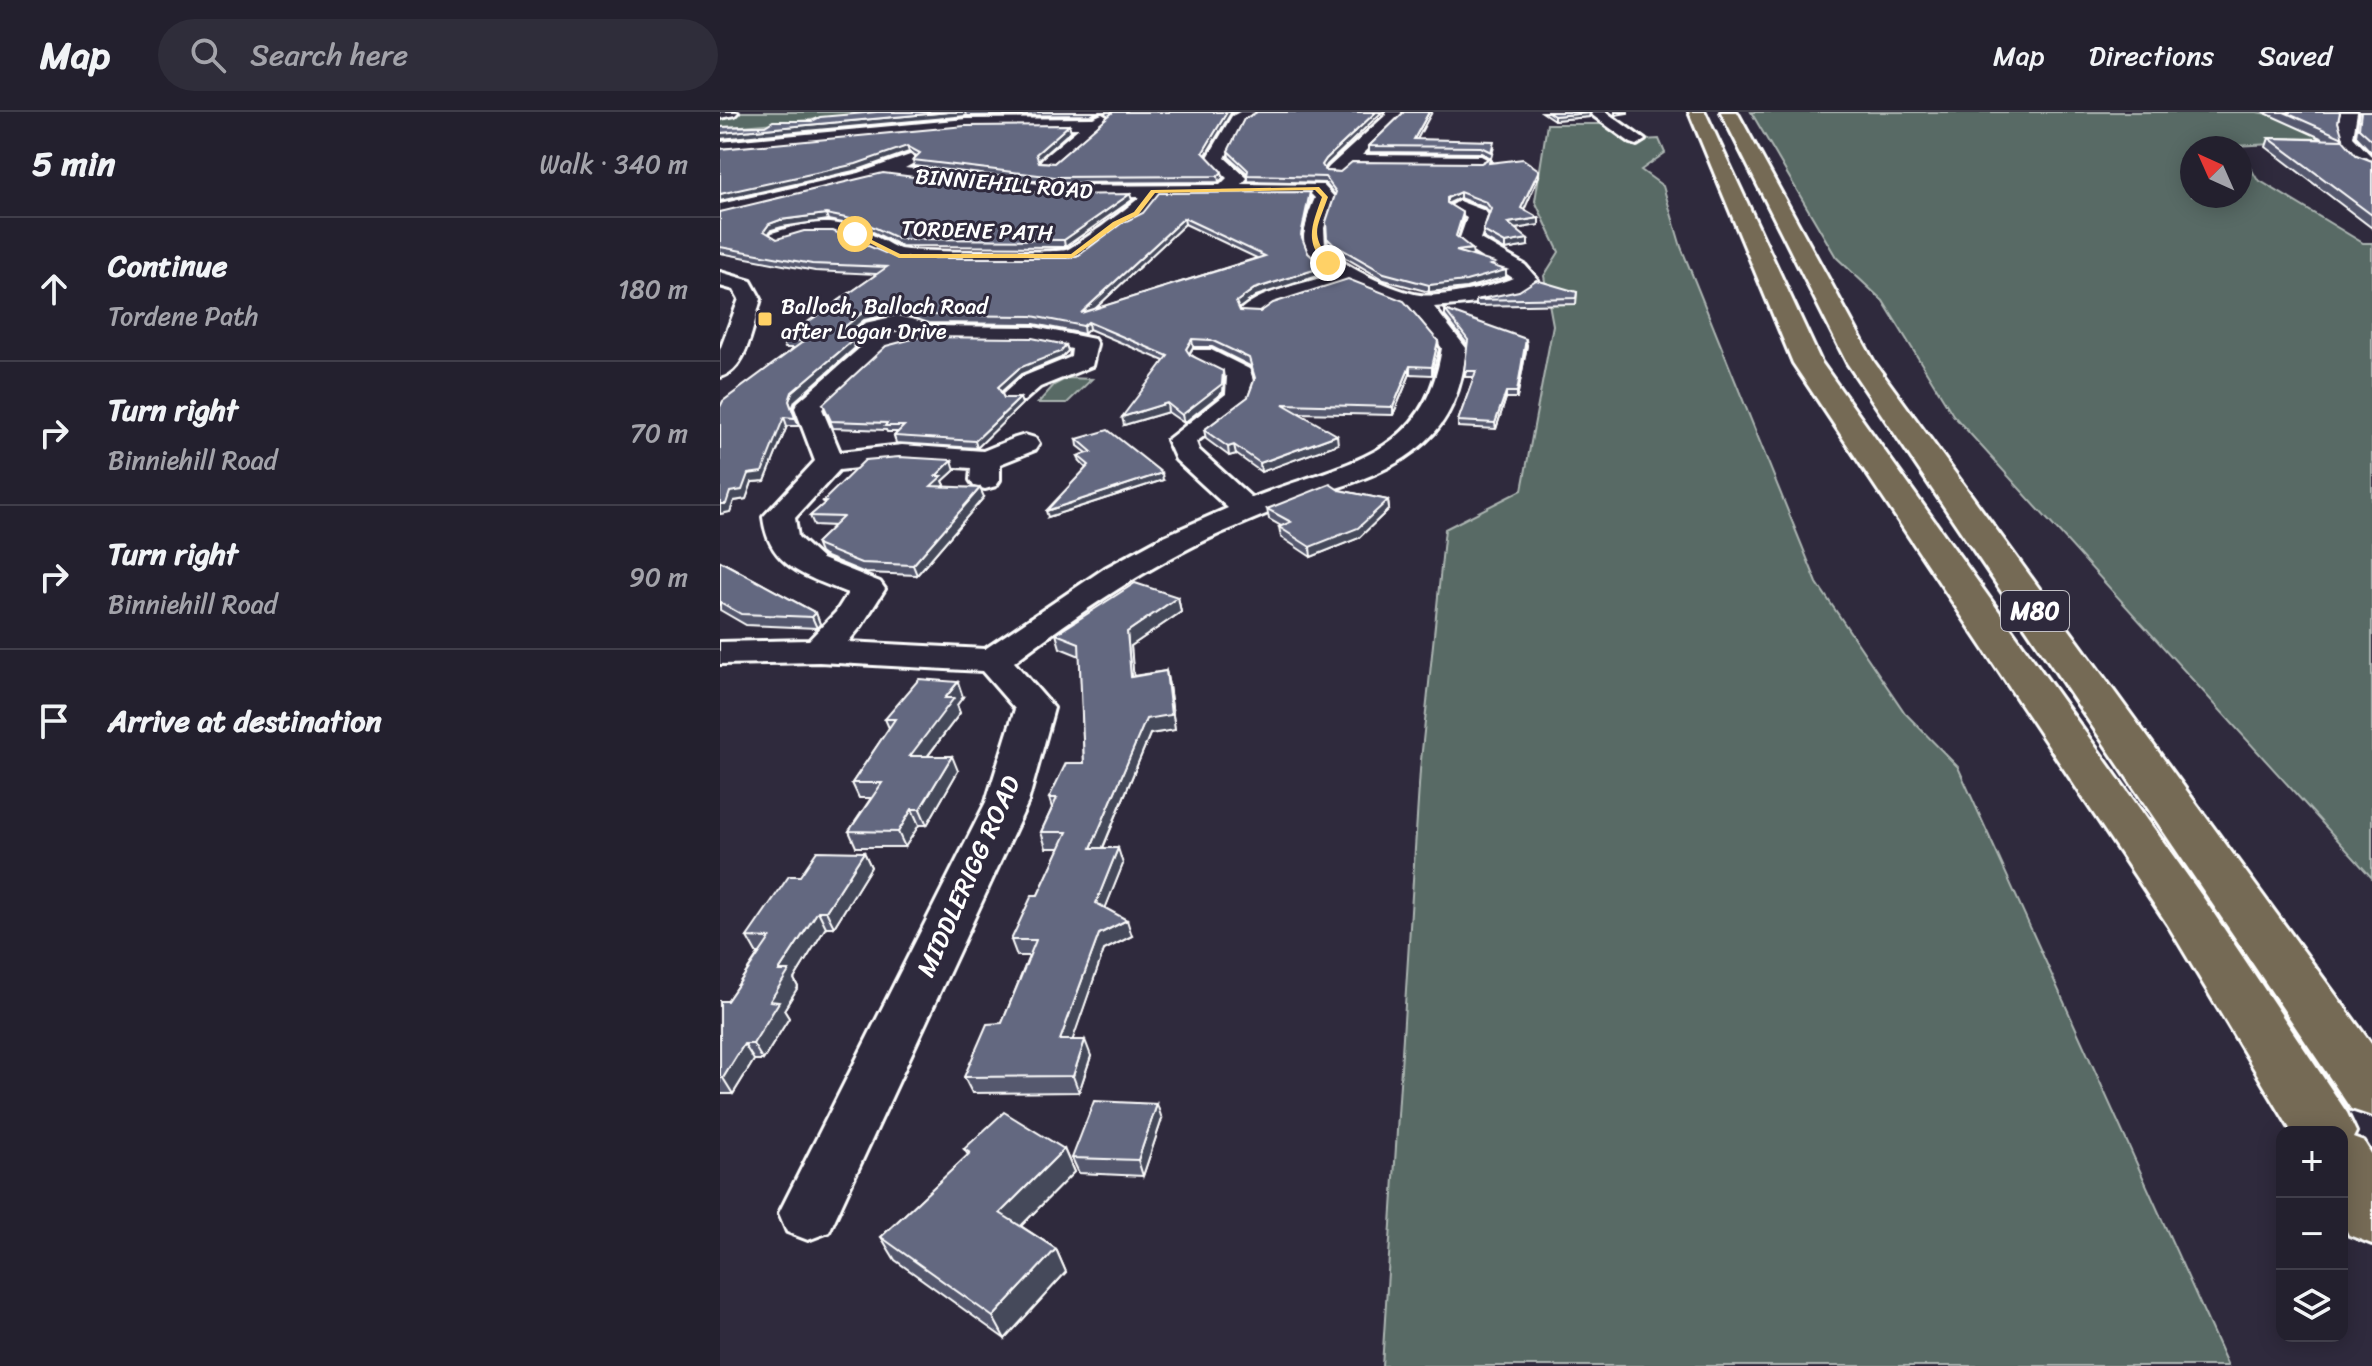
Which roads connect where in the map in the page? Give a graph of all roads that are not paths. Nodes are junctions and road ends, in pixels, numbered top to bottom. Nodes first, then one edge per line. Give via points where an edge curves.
1 (730, 112) edge
2 (1253, 112) edge
3 (1393, 112) edge
4 (1596, 112) edge
5 (1697, 112) edge
6 (1729, 112) edge
7 (2349, 112) edge
8 (720, 113) edge
9 (966, 124) junction
10 (809, 137) junction
11 (1637, 140) dead end
12 (720, 147) edge
13 (779, 157) edge
14 (1347, 160) junction
15 (1481, 161) edge
16 (1049, 162) edge
17 (2372, 165) edge
18 (884, 171) junction
19 (729, 185) edge
20 (1317, 189) junction
21 (1225, 190) junction
22 (1154, 191) junction
23 (763, 196) junction
24 (1459, 207) edge
25 (720, 210) edge
26 (779, 237) edge
27 (1350, 276) junction
28 (722, 288) edge
29 (1416, 302) junction
30 (1251, 312) edge
31 (726, 335) edge
32 (1202, 355) dead end
33 (720, 369) edge
34 (1015, 395) edge
35 (1025, 444) dead end
36 (830, 462) junction
37 (1248, 510) junction
38 (819, 651) junction
39 (720, 653) edge
40 (993, 661) junction
41 (2372, 1091) edge
42 (2321, 1126) edge
43 (2348, 1171) edge
44 (2372, 1211) edge
45 (808, 1213) dead end

1 - 8 street
2 - 21 street via 1237,119 1216,159 1238,178
3 - 14 street
4 - 11 street
5 - 42 highway, M80 via 1807,363 2186,912
6 - 41 highway, M80 via 1861,363
7 - 17 street via 2342,128 2346,143
9 - 10 street
9 - 16 street via 1100,120
9 - 18 street via 952,139
10 - 12 street
10 - 13 street via 806,147
14 - 15 street
14 - 20 street
18 - 22 street, BINNIEHILL ROAD via 1056,192
18 - 23 street
19 - 23 street
20 - 21 street, BINNIEHILL ROAD
20 - 27 street via 1325,197 1313,242 1328,263
21 - 22 street, BINNIEHILL ROAD
22 - 26 street, TORDENE PATH via 1136,213 1072,256 899,256 836,229 805,229
23 - 25 street
24 - 29 street via 1478,215 1469,241 1527,280 1497,293
27 - 29 street
27 - 30 street
28 - 31 street via 743,286 750,299
29 - 37 street via 1454,348 1452,374 1436,411 1418,435 1382,461
31 - 33 street via 729,360
32 - 37 street via 1240,374 1239,397 1181,440 1186,454
34 - 36 street via 1031,382 1083,361 1085,344 1034,334 917,333 915,325 896,323 873,328 861,336 880,343 808,408
35 - 36 street via 985,470 902,454
36 - 38 street via 779,517 782,540 810,566 868,589
37 - 40 street via 1161,549 1050,618
38 - 39 street
38 - 40 street
40 - 45 street, MIDDLERIGG ROAD via 1035,708 1007,802
43 - 44 highway

